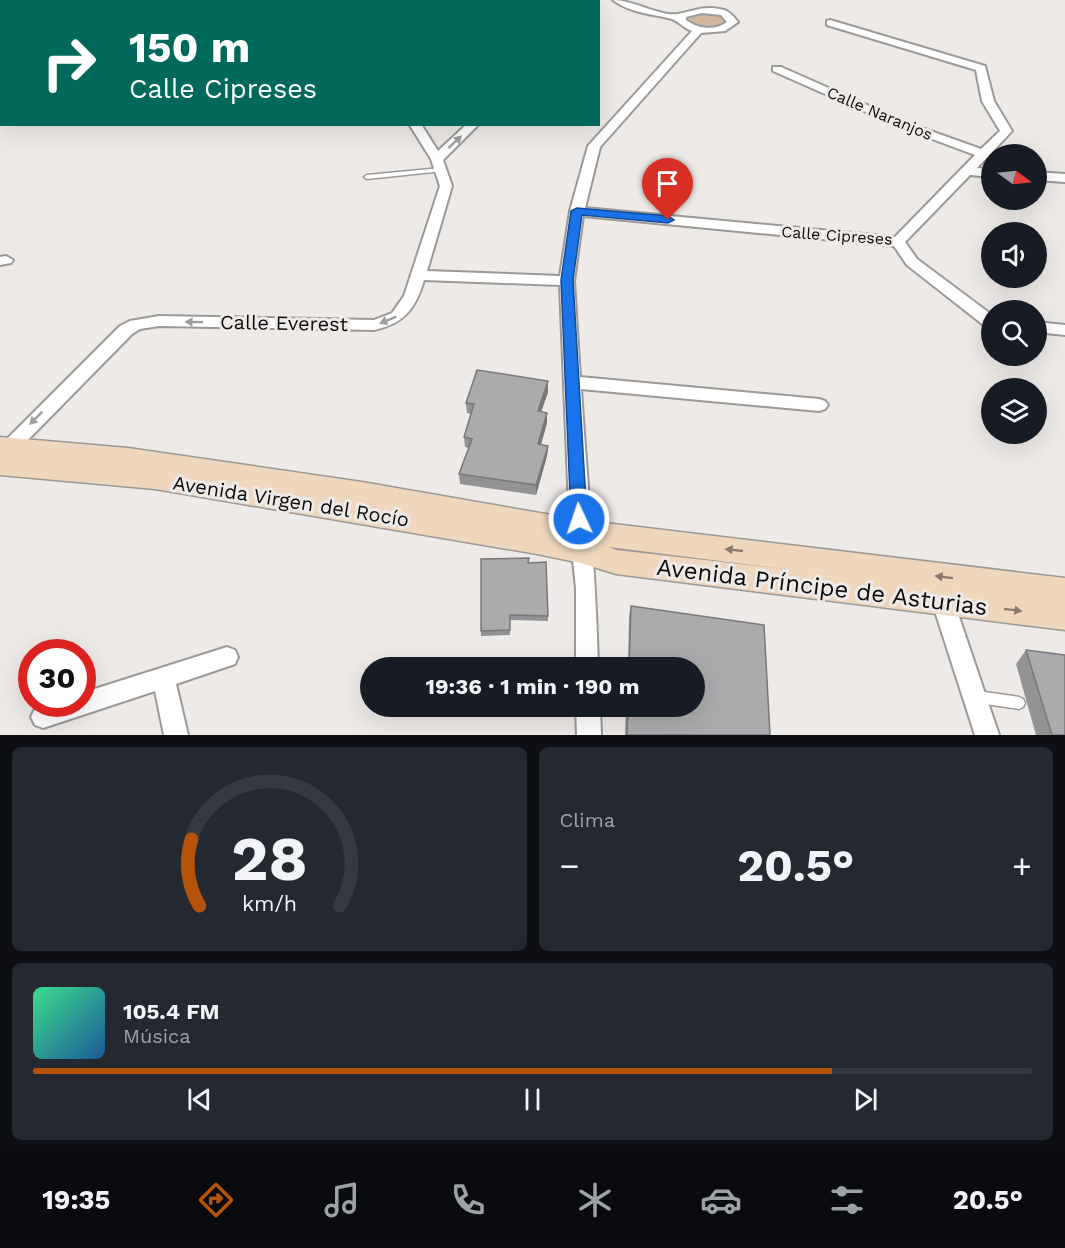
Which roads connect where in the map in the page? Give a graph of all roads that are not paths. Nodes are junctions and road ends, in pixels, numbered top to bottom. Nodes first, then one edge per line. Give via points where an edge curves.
1 (618, 0) edge
2 (709, 5) edge
3 (680, 18) junction
4 (830, 23) dead end
5 (699, 29) junction
6 (777, 69) dead end
7 (416, 126) edge
8 (472, 126) edge
9 (994, 144) edge
10 (981, 153) edge
11 (981, 157) edge
12 (439, 164) junction
13 (969, 171) junction
14 (981, 172) edge
15 (367, 177) dead end
16 (1047, 177) edge
17 (1065, 178) edge
18 (577, 211) junction
19 (898, 242) junction
20 (419, 275) junction
21 (567, 280) junction
22 (981, 315) edge
23 (1047, 328) edge
24 (1065, 330) edge
25 (571, 382) junction
26 (819, 405) dead end
27 (3, 453) edge
28 (580, 541) junction
29 (1065, 591) edge
30 (943, 602) junction
31 (1065, 616) edge
32 (227, 657) dead end
33 (587, 657) edge
34 (163, 678) junction
35 (975, 697) junction
36 (96, 700) edge
37 (1019, 704) dead end
38 (588, 717) edge
39 (176, 735) edge
40 (589, 735) edge
41 (987, 735) edge

1 - 3 street via 645,11
2 - 3 street
2 - 5 street via 733,22 715,30
3 - 5 street via 687,26
4 - 9 street, Calle Cipreses via 981,68 988,101 1006,131
5 - 18 street via 594,146
6 - 10 street, Calle Naranjos via 904,125
7 - 12 street, Calle Everest
12 -> 8 street
11 - 13 street, Calle Cipreses
12 - 15 lane
12 - 20 street, Calle Everest via 446,186
13 - 14 street
13 - 19 street, Calle Cipreses
16 - 17 street
18 - 19 street, Calle Cipreses
18 - 21 street
19 - 22 street via 912,262
20 - 21 street
20 -> 27 street, Calle Everest via 408,306 397,317 374,325 159,321 136,325 126,330
21 - 25 street
23 - 24 street
25 - 26 street
25 - 28 street
27 - 28 street, Avenida Virgen del Rocío
29 -> 28 street, Avenida Príncipe de Asturias via 756,552
28 - 30 street, Avenida Príncipe de Asturias via 616,562
28 - 33 street via 586,588
30 -> 31 street, Avenida Príncipe de Asturias
30 - 35 street
32 - 34 street
34 - 36 street
34 - 39 street
35 - 37 lane
35 - 41 street
38 - 40 street

